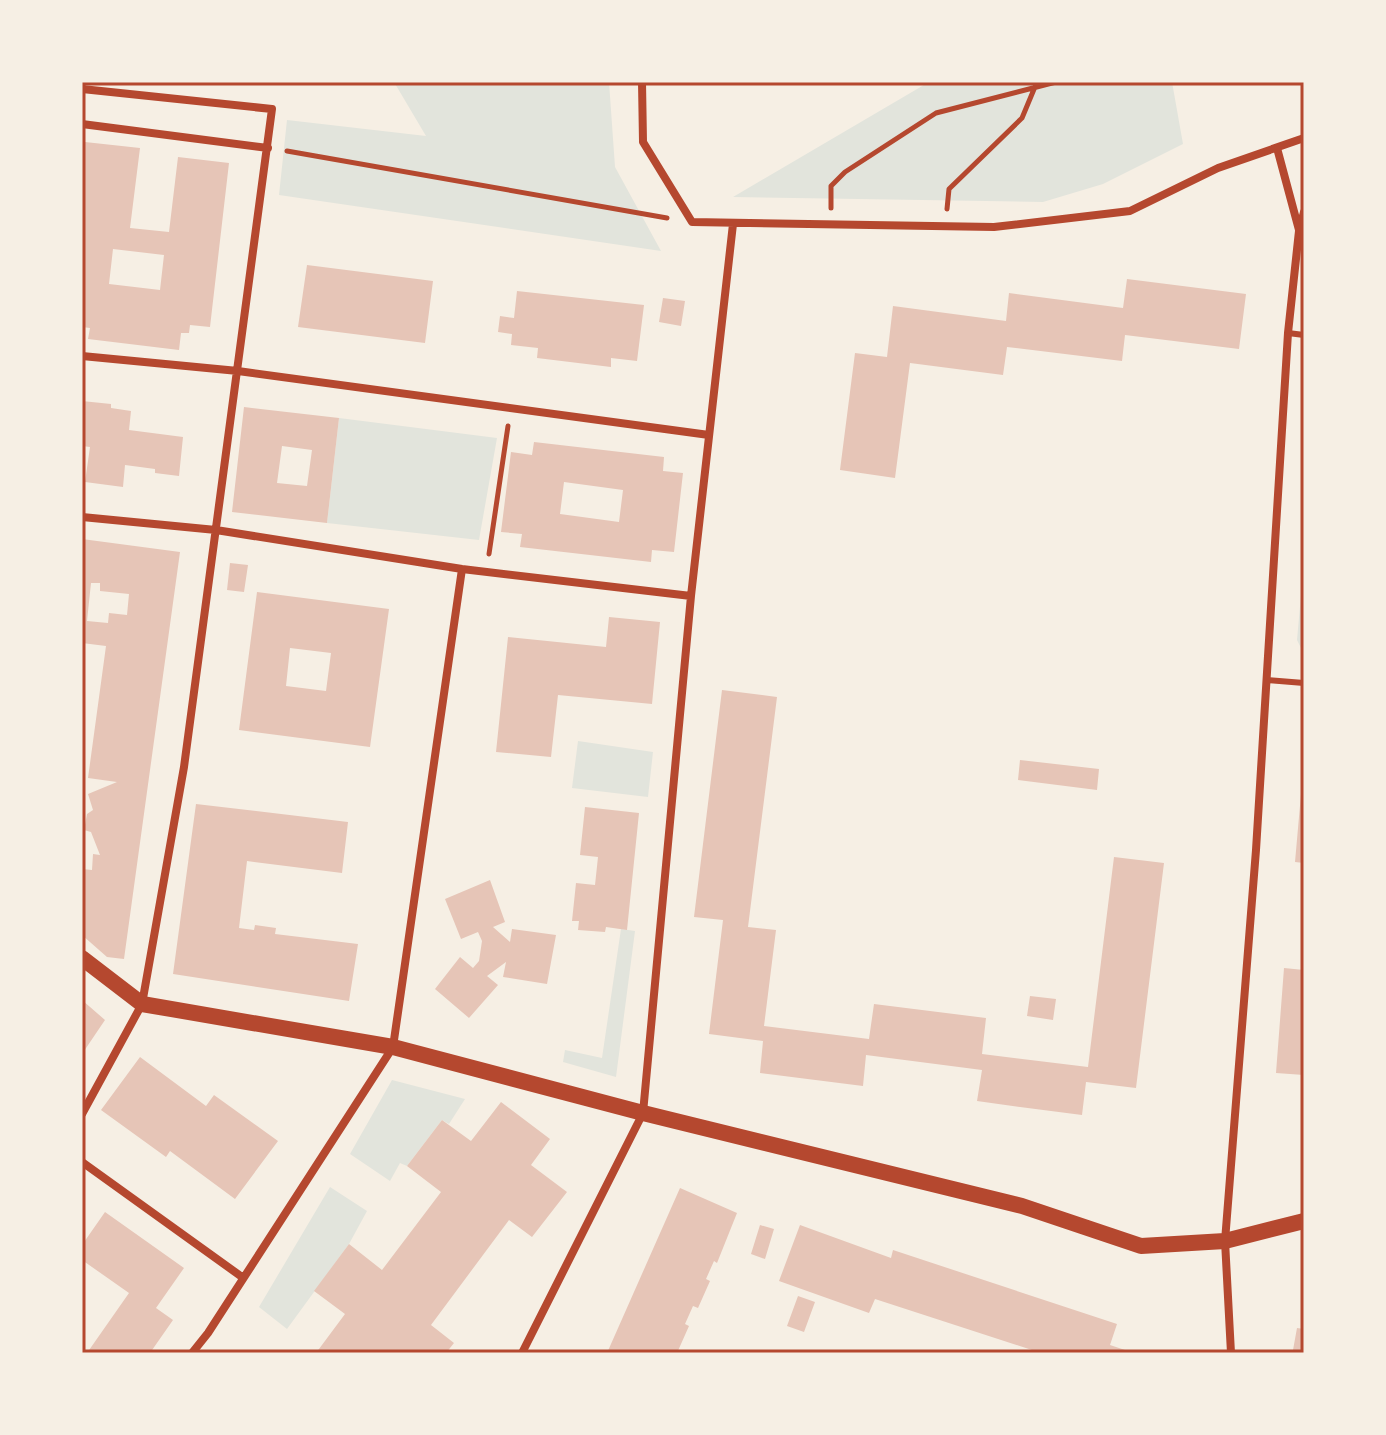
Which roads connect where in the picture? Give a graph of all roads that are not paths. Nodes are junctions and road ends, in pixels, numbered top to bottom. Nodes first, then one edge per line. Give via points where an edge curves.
1 (642, 82) edge
2 (85, 87) edge
3 (82, 124) edge
4 (1304, 138) edge
5 (268, 148) junction
6 (1277, 148) junction
7 (1304, 212) edge
8 (733, 224) junction
9 (1299, 231) junction
10 (1288, 333) junction
11 (1304, 335) edge
12 (82, 356) edge
13 (238, 371) junction
14 (709, 435) junction
15 (82, 517) edge
16 (216, 530) junction
17 (462, 569) junction
18 (691, 596) junction
19 (1267, 680) junction
20 (1304, 683) edge
21 (82, 958) edge
22 (142, 1004) junction
23 (393, 1047) junction
24 (643, 1113) junction
25 (82, 1114) edge
26 (82, 1162) edge
27 (1304, 1221) edge
28 (1225, 1241) junction
29 (242, 1277) junction
30 (192, 1353) edge
31 (522, 1353) edge
32 (1231, 1353) edge

1 - 8 street via 643,142 692,222
2 - 5 street via 272,109
3 - 5 street
4 - 6 street
5 - 13 street
6 - 8 street via 1218,168 1130,211 994,227
6 - 9 street
7 - 9 street
8 - 14 street
9 - 10 street
10 - 11 lane
10 - 19 street
12 - 13 street
13 - 14 street
13 - 16 street
14 - 18 street
15 - 16 street
16 - 17 street
16 - 22 street via 184,767
17 - 18 street
17 - 23 street
18 - 24 street
19 - 20 lane
19 - 28 street
21 - 22 main road
22 - 23 main road
22 - 25 street
23 - 24 main road
23 - 29 street
24 - 28 main road via 1022,1206 1141,1246
24 - 31 street
26 - 29 street
27 - 28 main road
28 - 32 street
29 - 30 street

